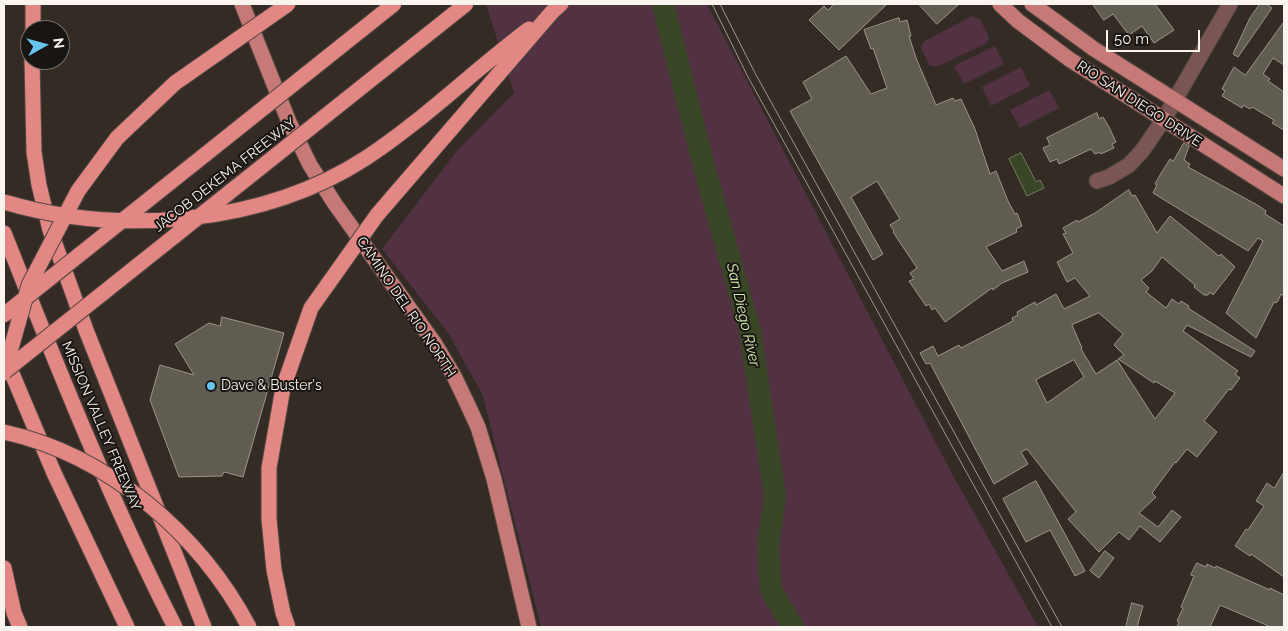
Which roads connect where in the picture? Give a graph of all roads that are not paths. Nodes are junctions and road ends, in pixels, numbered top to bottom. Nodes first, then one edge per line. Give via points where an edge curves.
1 (33, 4) edge
2 (242, 4) edge
3 (288, 4) edge
4 (394, 4) edge
5 (466, 4) edge
6 (1000, 4) edge
7 (1032, 4) edge
8 (1230, 4) edge
9 (557, 8) edge
10 (33, 20) edge
11 (32, 70) edge
12 (1174, 100) junction
13 (1164, 119) junction
14 (1284, 170) edge
15 (1097, 181) dead end
16 (1284, 196) edge
17 (4, 202) edge
18 (4, 233) edge
19 (4, 314) edge
20 (4, 354) edge
21 (4, 374) edge
22 (4, 432) edge
23 (4, 568) edge
24 (20, 627) edge
25 (127, 627) edge
26 (175, 627) edge
27 (204, 627) edge
28 (248, 627) edge
29 (288, 627) edge
30 (529, 627) edge

1 - 10 highway
2 - 30 main road, CAMINO DEL RIO NORTH via 310,165 435,344 478,427 494,479
3 - 21 highway, bridge via 175,83 117,138 78,191 29,285
4 - 19 highway, JACOB DEKEMA FREEWAY, bridge
5 - 21 highway, JACOB DEKEMA FREEWAY, bridge
6 - 13 main road, RIO SAN DIEGO DRIVE via 1069,59
7 - 12 main road, RIO SAN DIEGO DRIVE via 1094,49
8 - 12 street
9 - 17 highway, bridge via 492,57 402,133 364,159 284,198 207,216 147,220 57,215
9 - 29 highway, bridge via 377,215 311,308 283,388 269,468 274,570
11 - 27 highway via 35,159 50,230 86,330
12 - 13 street
12 - 14 main road, RIO SAN DIEGO DRIVE
13 - 15 street via 1129,165
13 - 16 main road, RIO SAN DIEGO DRIVE
18 - 26 highway, MISSION VALLEY FREEWAY via 116,506
20 - 25 highway via 54,473
22 - 28 highway, bridge via 60,451 98,469 139,497 177,531 212,570
23 - 24 highway

